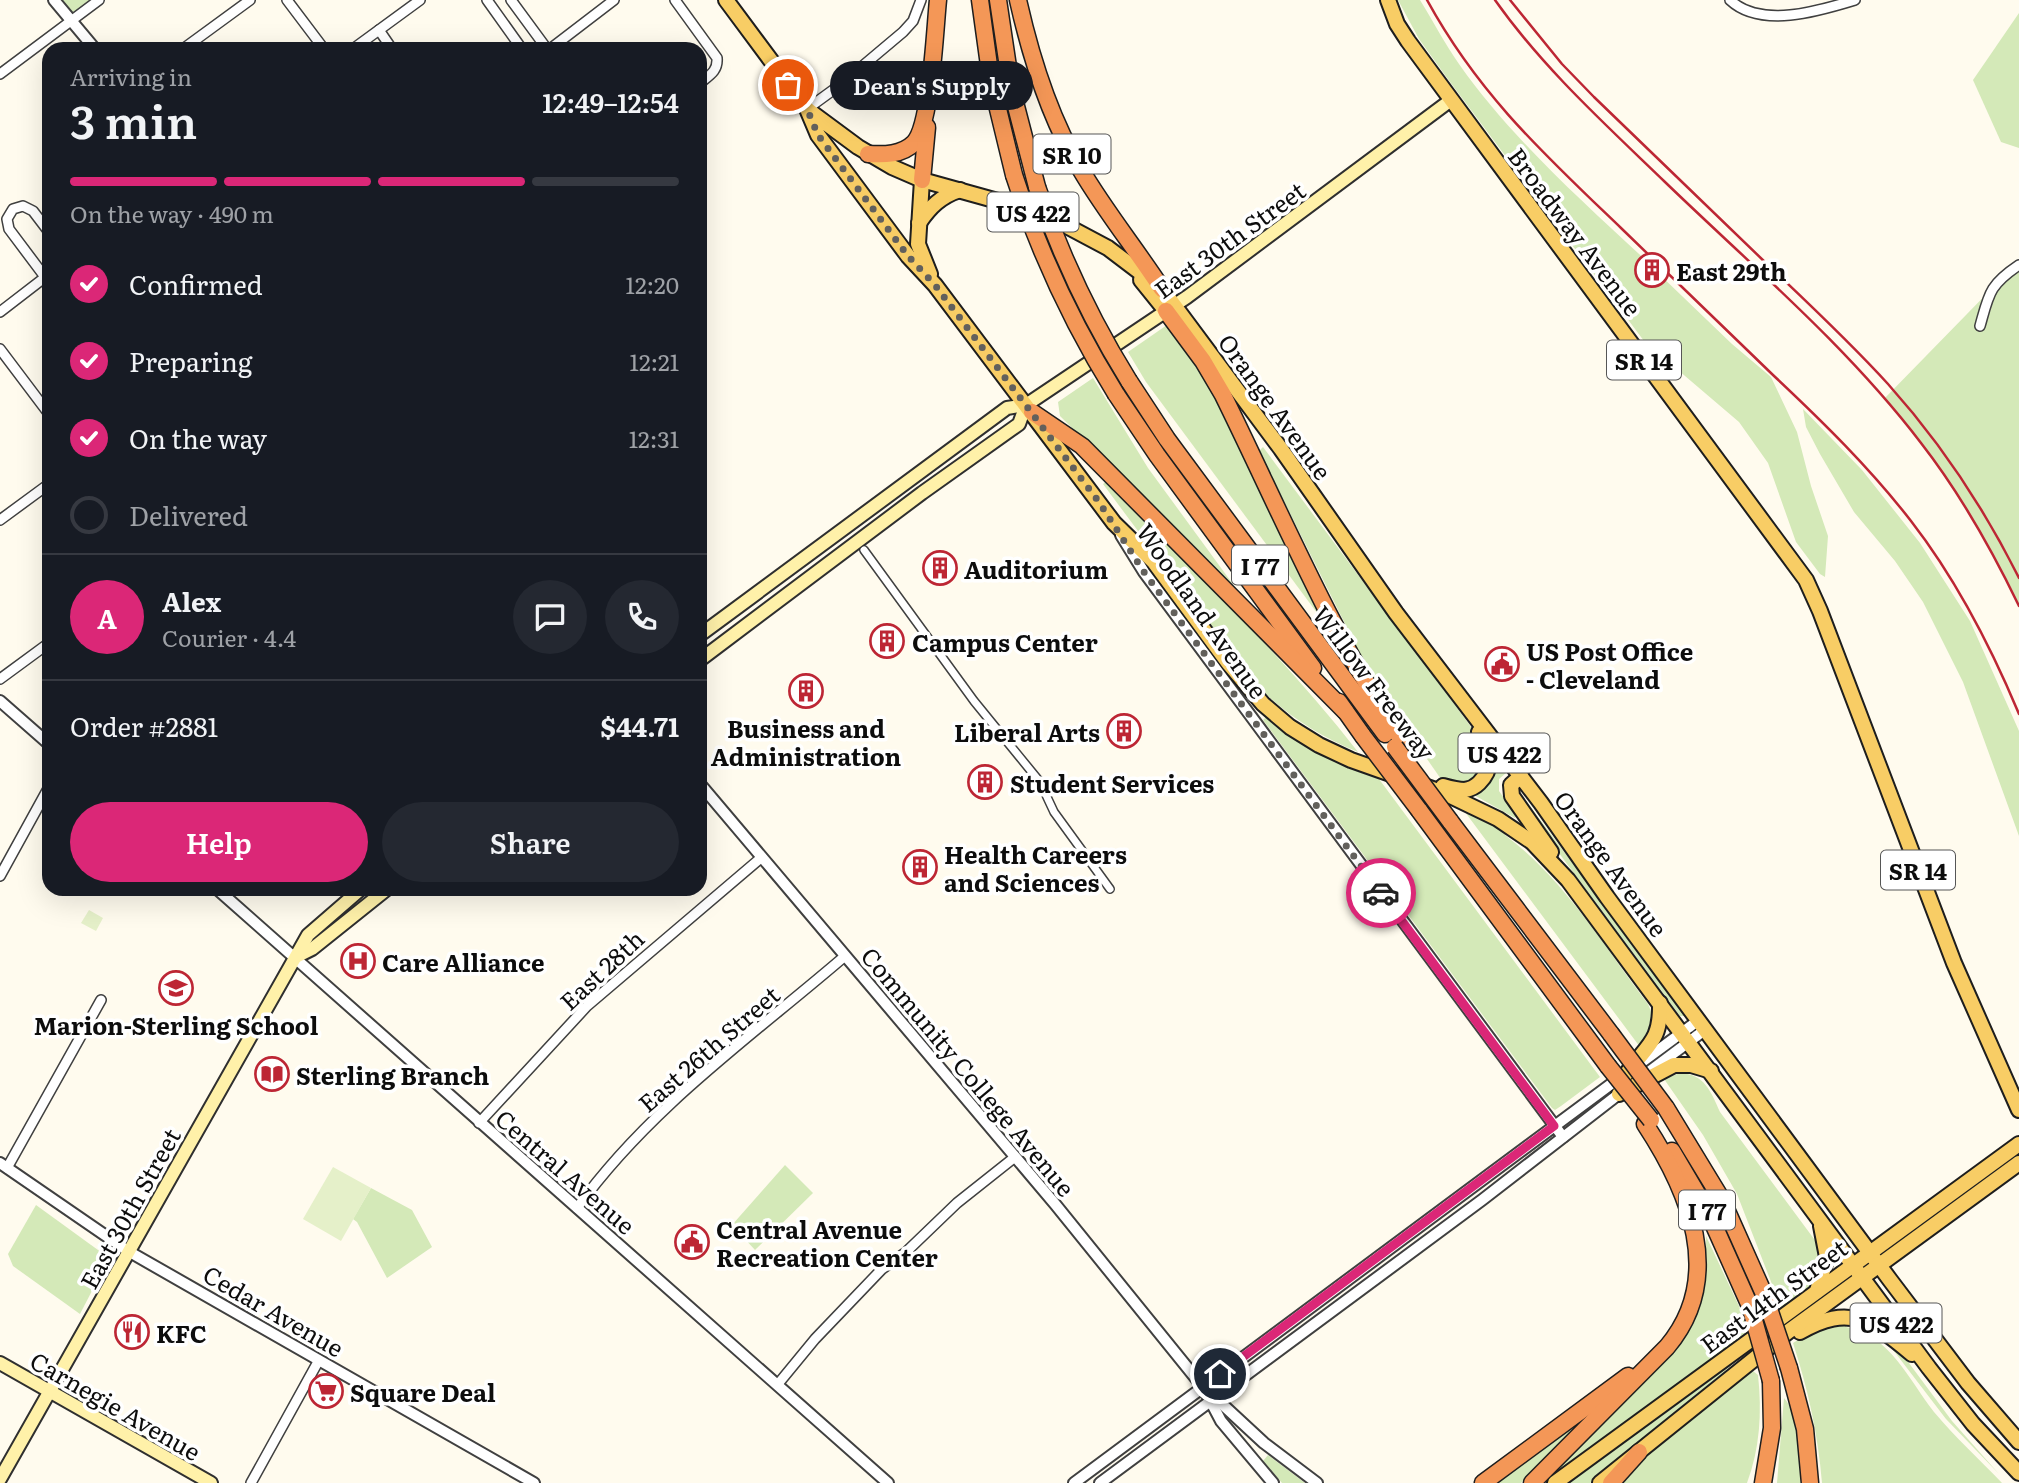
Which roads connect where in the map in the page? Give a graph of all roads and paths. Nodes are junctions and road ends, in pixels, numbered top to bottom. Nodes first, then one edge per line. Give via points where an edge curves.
1 (54, 0) edge
2 (99, 0) edge
3 (250, 0) edge
4 (287, 0) edge
5 (419, 0) edge
6 (487, 0) edge
7 (511, 0) edge
8 (614, 0) edge
9 (675, 0) edge
10 (726, 0) edge
11 (921, 0) edge
12 (938, 0) edge
13 (980, 0) edge
14 (998, 0) edge
15 (1018, 0) edge
16 (1388, 0) edge
17 (1730, 0) edge
18 (1855, 0) edge
19 (71, 21) junction
20 (379, 30) junction
21 (43, 42) edge
22 (89, 42) edge
23 (193, 42) edge
24 (319, 42) edge
25 (363, 42) edge
26 (387, 42) edge
27 (517, 42) edge
28 (544, 42) edge
29 (558, 42) edge
30 (705, 42) edge
31 (42, 43) edge
32 (707, 44) edge
33 (0, 74) edge
34 (707, 78) edge
35 (930, 79) junction
36 (1451, 100) junction
37 (807, 109) junction
38 (868, 154) junction
39 (922, 180) junction
40 (960, 190) junction
41 (42, 223) edge
42 (919, 224) junction
43 (2019, 265) edge
44 (1132, 268) junction
45 (42, 269) edge
46 (42, 279) edge
47 (935, 285) junction
48 (1162, 289) junction
49 (1170, 309) junction
50 (0, 312) edge
51 (1980, 326) dead end
52 (0, 349) edge
53 (42, 405) edge
54 (1029, 409) junction
55 (42, 489) edge
56 (0, 520) edge
57 (1114, 523) junction
58 (864, 550) dead end
59 (1396, 613) junction
60 (707, 630) edge
61 (42, 647) edge
62 (707, 655) edge
63 (0, 679) edge
64 (0, 701) edge
65 (1345, 711) junction
66 (42, 738) edge
67 (1402, 749) junction
68 (1397, 775) junction
69 (1521, 776) junction
70 (707, 792) edge
71 (42, 800) edge
72 (762, 857) junction
73 (0, 876) edge
74 (1568, 880) junction
75 (1110, 889) dead end
76 (225, 896) edge
77 (353, 896) edge
78 (378, 896) edge
79 (845, 956) junction
80 (295, 957) junction
81 (102, 1000) dead end
82 (1660, 1003) junction
83 (1702, 1025) junction
84 (1685, 1037) junction
85 (1711, 1072) junction
86 (1627, 1073) junction
87 (1619, 1094) junction
88 (2019, 1110) edge
89 (1648, 1122) junction
90 (479, 1123) junction
91 (1554, 1126) junction
92 (1563, 1137) junction
93 (2019, 1143) edge
94 (1015, 1157) junction
95 (2019, 1163) edge
96 (4, 1166) edge
97 (577, 1208) junction
98 (1818, 1218) junction
99 (128, 1251) junction
100 (1870, 1252) junction
101 (1853, 1264) junction
102 (1880, 1265) junction
103 (1863, 1278) junction
104 (1817, 1291) junction
105 (1667, 1347) junction
106 (319, 1360) junction
107 (0, 1363) edge
108 (1749, 1364) junction
109 (1929, 1368) junction
110 (778, 1384) junction
111 (1203, 1387) junction
112 (49, 1392) junction
113 (1212, 1399) junction
114 (2019, 1442) edge
115 (1639, 1452) junction
116 (2019, 1473) edge
117 (0, 1479) edge
118 (211, 1483) edge
119 (251, 1483) edge
120 (534, 1483) edge
121 (888, 1483) edge
122 (1073, 1483) edge
123 (1100, 1483) edge
124 (1273, 1483) edge
125 (1317, 1483) edge
126 (1483, 1483) edge
127 (1532, 1483) edge
128 (1555, 1483) edge
129 (1600, 1483) edge
130 (1611, 1483) edge
131 (1763, 1483) edge
132 (1810, 1483) edge

1 - 19 street
2 - 19 street
3 - 23 street
4 - 24 street
5 - 20 street
6 - 27 street
7 - 28 street
8 - 29 street
9 - 30 street
10 - 37 main road, Woodland Avenue / US 422
11 - 37 street via 913,21 902,32
12 - 35 highway
13 - 65 highway, Willow Freeway / I 77, bridge via 991,80 1014,175 1035,238 1064,302 1157,455
14 - 67 highway, Willow Freeway / I 77, bridge via 1011,87 1037,187 1093,319 1167,439
15 - 48 highway, SR 10 via 1038,70 1071,152
16 - 36 main road, Broadway Avenue / SR 14 via 1408,41
17 - 18 street via 1737,7 1780,18
19 - 21 street
19 - 22 street
20 - 25 street
20 - 26 street
31 - 33 street
32 - 34 street via 717,58 714,72
35 - 38 highway via 915,141 898,152
35 - 39 highway
36 - 49 main road, East 30th Street
36 - 88 main road, Broadway Avenue / SR 14 via 1810,588 1954,962
37 - 38 main road, Woodland Avenue / US 422
37 - 47 main road, Woodland Avenue / US 422 via 818,135
38 - 39 main road, Woodland Avenue / US 422
39 - 40 main road, Woodland Avenue / US 422
39 - 42 main road
40 - 42 main road via 937,202
40 - 44 main road, Woodland Avenue / US 422 via 1061,223 1108,248
41 - 45 street via 23,206 13,209 7,219 9,229
42 - 47 main road via 920,252
43 - 51 street via 1989,292
44 - 48 main road, Woodland Avenue / US 422
44 - 49 main road
46 - 50 street
47 - 54 main road, Woodland Avenue / US 422
48 - 49 main road, Woodland Avenue / US 422
49 - 54 main road, East 30th Street
49 - 59 main road, Orange Avenue / US 422 via 1281,449
49 - 67 highway via 1217,383 1355,664
52 - 53 street
54 - 57 main road, Woodland Avenue / US 422
54 - 60 main road, East 30th Street via 1007,408
54 - 62 main road, East 30th Street via 1019,424
54 - 65 highway via 1082,446
55 - 56 street
57 - 68 main road, Orange Avenue / US 422 via 1154,562 1239,677 1276,716 1319,745
57 - 91 street, Woodland Avenue via 1144,572
58 - 75 street via 974,701 1040,782 1053,810
59 - 68 main road via 1485,743 1490,759 1484,778 1468,790
59 - 69 main road, Orange Avenue / US 422
61 - 63 street
64 - 66 street
65 - 89 highway, Willow Freeway / I 77, bridge
67 - 132 highway, I 77, bridge via 1523,906 1666,1108 1721,1200 1765,1294 1789,1368 1805,1429
68 - 74 main road, Orange Avenue / US 422 via 1511,827
69 - 74 main road via 1511,785 1511,796
69 - 83 main road, Orange Avenue / US 422
70 - 72 street, Community College Avenue
71 - 73 street
72 - 79 street, Community College Avenue
72 - 90 street, East 28th via 587,1006
74 - 82 main road, Orange Avenue / US 422
76 - 80 street, Central Avenue
77 - 80 main road, East 30th Street via 308,935
78 - 80 main road, East 30th Street via 312,949
79 - 94 street, Community College Avenue
79 - 97 street, East 26th Street via 657,1114
80 - 90 street, Central Avenue
80 - 99 main road, East 30th Street
81 - 96 street
82 - 84 main road, Orange Avenue / US 422
82 - 86 main road via 1657,1035
83 - 84 street
83 - 100 main road, Orange Avenue / US 422
84 - 85 main road, Orange Avenue / US 422
84 - 86 street
84 - 87 street
85 - 87 main road via 1674,1065
85 - 98 main road, Orange Avenue / US 422
86 - 91 street
87 - 92 street
89 - 105 highway via 1681,1192 1699,1258 1691,1307
89 - 131 highway, I 77, bridge via 1708,1212 1750,1306 1771,1381 1772,1428
90 - 97 street, Central Avenue
91 - 92 street, Woodland Avenue
91 - 111 street
92 - 113 street
93 - 100 main road, East 14th Street
94 - 110 street via 882,1269
94 - 111 street, Community College Avenue
95 - 102 main road, East 14th Street
96 - 99 street, Cedar Avenue
97 - 110 street, Central Avenue
98 - 101 main road, Orange Avenue / US 422
98 - 104 main road via 1827,1257
99 - 106 street, Cedar Avenue
99 - 112 main road, East 30th Street
100 - 101 main road, East 14th Street
100 - 102 main road, Orange Avenue / US 422
101 - 103 main road, Orange Avenue / US 422
101 - 104 main road, East 14th Street
102 - 103 main road, East 14th Street
102 - 114 main road, Orange Avenue / US 422 via 1968,1383
103 - 108 main road, East 14th Street
103 - 109 main road, Orange Avenue / US 422
104 - 128 main road, East 14th Street
105 - 126 highway
105 - 127 highway
106 - 119 street
106 - 120 street, Cedar Avenue
107 - 112 main road, Carnegie Avenue
108 - 109 main road via 1815,1324 1848,1318 1878,1327
108 - 115 main road, East 14th Street
109 - 116 main road, Orange Avenue / US 422
110 - 121 street, Central Avenue
111 - 113 street, Community College Avenue
111 - 122 street
112 - 117 main road, East 30th Street
112 - 118 main road, Carnegie Avenue
113 - 123 street
113 - 124 street via 1221,1421
113 - 125 street
115 - 129 main road, East 14th Street
115 - 130 highway

